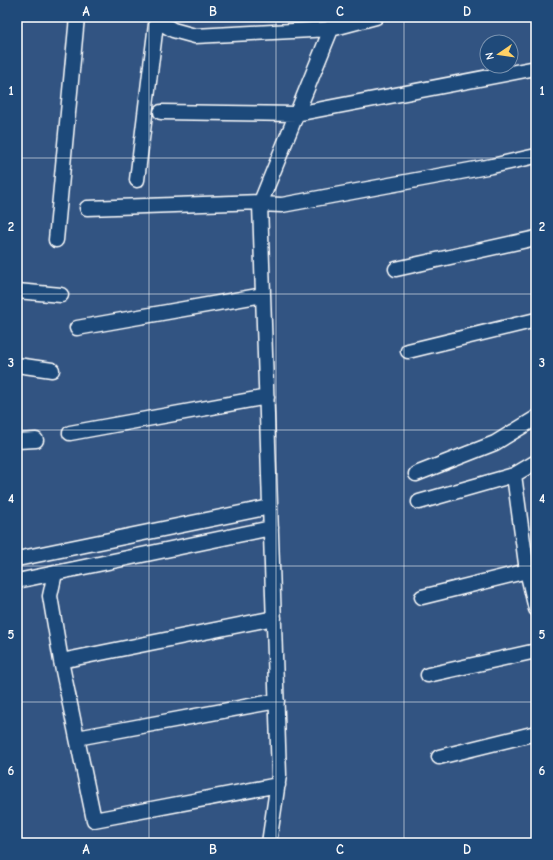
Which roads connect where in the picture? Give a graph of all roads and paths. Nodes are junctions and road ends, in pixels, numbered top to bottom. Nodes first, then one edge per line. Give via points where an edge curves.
1 (77, 17) edge
2 (376, 17) edge
3 (159, 18) edge
4 (333, 23) edge
5 (536, 68) edge
6 (161, 112) dead end
7 (296, 114) junction
8 (536, 156) edge
9 (137, 180) dead end
10 (260, 203) junction
11 (87, 208) dead end
12 (536, 238) edge
13 (56, 240) dead end
14 (396, 269) dead end
15 (17, 291) edge
16 (61, 295) dead end
17 (263, 295) junction
18 (536, 320) edge
19 (77, 328) dead end
20 (408, 351) dead end
21 (17, 366) edge
22 (52, 370) dead end
23 (266, 397) junction
24 (536, 418) edge
25 (70, 433) dead end
26 (36, 440) dead end
27 (17, 441) edge
28 (536, 462) edge
29 (416, 474) dead end
30 (514, 475) junction
31 (419, 502) dead end
32 (270, 507) junction
33 (271, 528) junction
34 (17, 560) edge
35 (527, 571) junction
36 (55, 572) junction
37 (17, 580) edge
38 (422, 597) dead end
39 (536, 609) edge
40 (274, 618) junction
41 (536, 651) edge
42 (61, 661) junction
43 (428, 675) dead end
44 (277, 701) junction
45 (536, 733) edge
46 (77, 738) junction
47 (439, 758) dead end
48 (278, 785) junction
49 (269, 843) edge

1 - 13 street
2 - 4 street
3 - 4 street via 173,30 195,36
3 - 9 street via 156,24
4 - 7 street
5 - 7 street
6 - 7 street
7 - 10 street
8 - 10 street via 282,205
10 - 11 street
10 - 17 street
12 - 14 street
15 - 16 street
17 - 19 street
17 - 23 street
18 - 20 street
21 - 22 street
23 - 25 street
23 - 32 street
24 - 29 street via 495,443
26 - 27 street
28 - 30 street
30 - 31 street
30 - 35 street
32 - 33 street
32 - 34 street
33 - 36 street
33 - 40 street
35 - 38 street
35 - 39 street
36 - 37 street
36 - 42 street via 50,596
40 - 42 street
40 - 44 street
41 - 43 street
42 - 46 street
44 - 46 street
44 - 48 street via 280,775
45 - 47 street
46 - 48 street via 94,820
48 - 49 street

